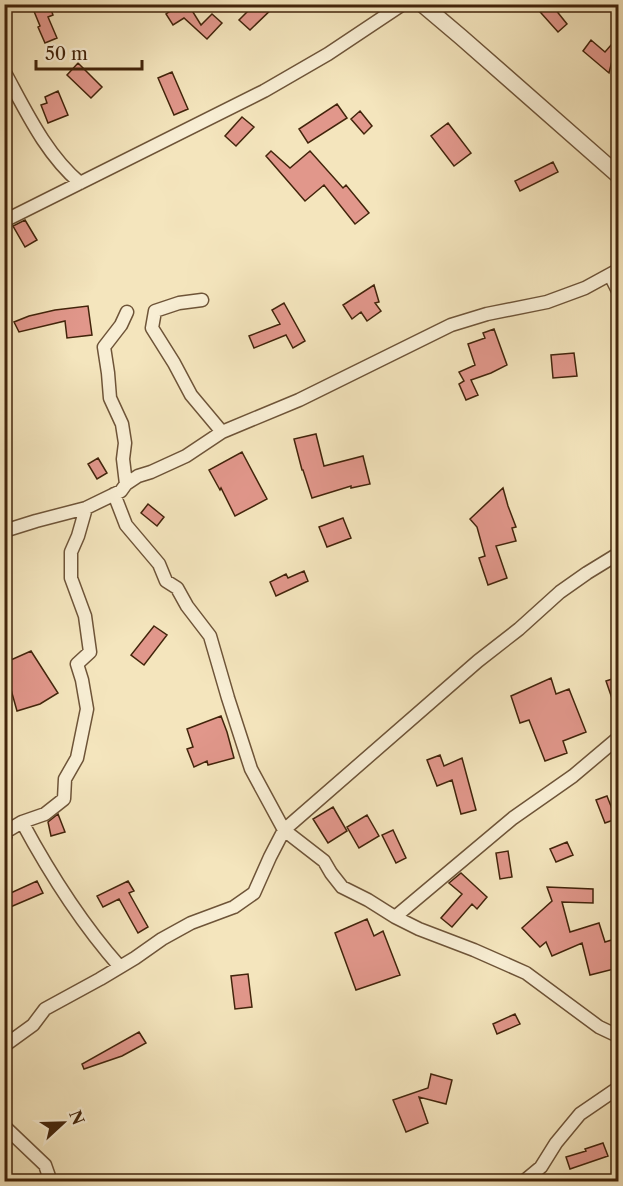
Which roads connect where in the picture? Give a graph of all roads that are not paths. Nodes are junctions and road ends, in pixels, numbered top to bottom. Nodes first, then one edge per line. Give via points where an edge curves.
1 (403, 4) edge
2 (422, 4) edge
3 (4, 71) edge
4 (618, 176) edge
5 (80, 183) junction
6 (4, 220) edge
7 (614, 272) edge
8 (618, 291) edge
9 (202, 300) dead end
10 (127, 312) dead end
11 (222, 432) junction
12 (126, 484) junction
13 (114, 494) junction
14 (86, 508) junction
15 (4, 531) edge
16 (618, 554) edge
17 (618, 738) edge
18 (22, 822) junction
19 (284, 830) junction
20 (4, 840) edge
21 (395, 917) junction
22 (120, 968) junction
23 (618, 1036) edge
24 (4, 1046) edge
25 (618, 1088) edge
26 (4, 1126) edge
27 (51, 1182) edge
28 (523, 1182) edge

1 - 5 street via 264,91
2 - 4 street
3 - 5 street via 41,139
5 - 6 street
7 - 8 street
7 - 11 street via 547,302 451,325 299,400
9 - 11 street via 156,311 152,328 191,395
10 - 12 street via 104,347 110,398 122,424
11 - 12 street via 186,456
12 - 13 street
13 - 14 street
13 - 19 street via 126,525 210,636 251,769
14 - 15 street
14 - 18 street via 71,552 71,578 85,616 90,652 77,664 87,708 77,758 65,779 64,799 45,814
16 - 19 street via 560,592
17 - 21 street via 513,818
18 - 20 street via 7,831
18 - 22 street via 72,907
19 - 21 street via 324,861 342,887
19 - 22 street via 254,893 234,907 162,939
21 - 23 street via 526,973 599,1027
22 - 24 street via 45,1010 33,1025
25 - 28 street via 580,1114 541,1167
26 - 27 street via 45,1165

